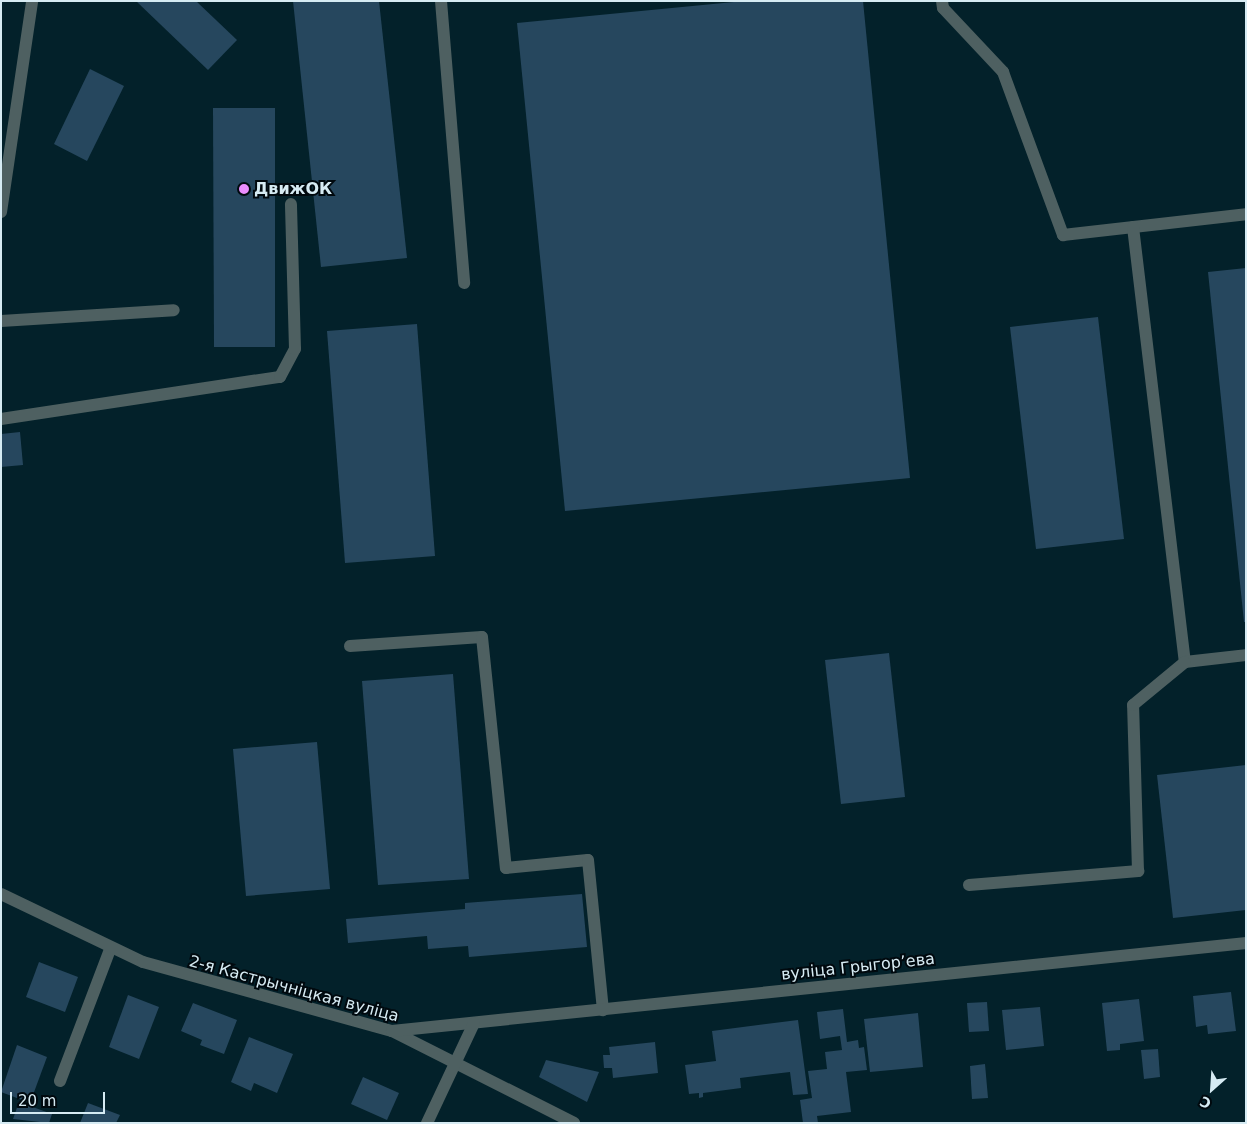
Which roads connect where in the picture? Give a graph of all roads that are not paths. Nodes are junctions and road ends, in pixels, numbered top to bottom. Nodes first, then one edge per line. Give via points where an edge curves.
1 (32, 1) edge
2 (441, 1) edge
3 (942, 1) edge
4 (291, 204) dead end
5 (1, 212) edge
6 (1246, 214) edge
7 (1133, 227) junction
8 (464, 283) dead end
9 (174, 310) dead end
10 (1, 321) edge
11 (1, 419) edge
12 (350, 646) dead end
13 (1246, 656) edge
14 (1185, 662) junction
15 (969, 886) dead end
16 (1, 894) edge
17 (1246, 943) edge
18 (111, 947) junction
19 (603, 1010) junction
20 (474, 1023) junction
21 (392, 1031) junction
22 (454, 1062) junction
23 (60, 1081) dead end
24 (427, 1123) edge
25 (574, 1123) edge

1 - 5 street
2 - 8 street
3 - 7 street via 943,8 1003,72 1063,235
4 - 11 street via 295,349 280,377
6 - 7 street
7 - 14 street
9 - 10 street
12 - 19 street via 482,637 506,868 588,860
13 - 14 street
14 - 15 street via 1133,705 1138,871
16 - 18 street, 2-я Кастрычніцкая вуліца
17 - 19 street, вуліца Грыгорʼева
18 - 21 street, 2-я Кастрычніцкая вуліца via 184,975
18 - 23 street
19 - 20 street, вуліца Грыгорʼева
20 - 21 street, вуліца Грыгорʼева
20 - 22 street
21 - 22 street, 2-я Кастрычніцкая вуліца
22 - 24 street
22 - 25 street, 2-я Кастрычніцкая вуліца

